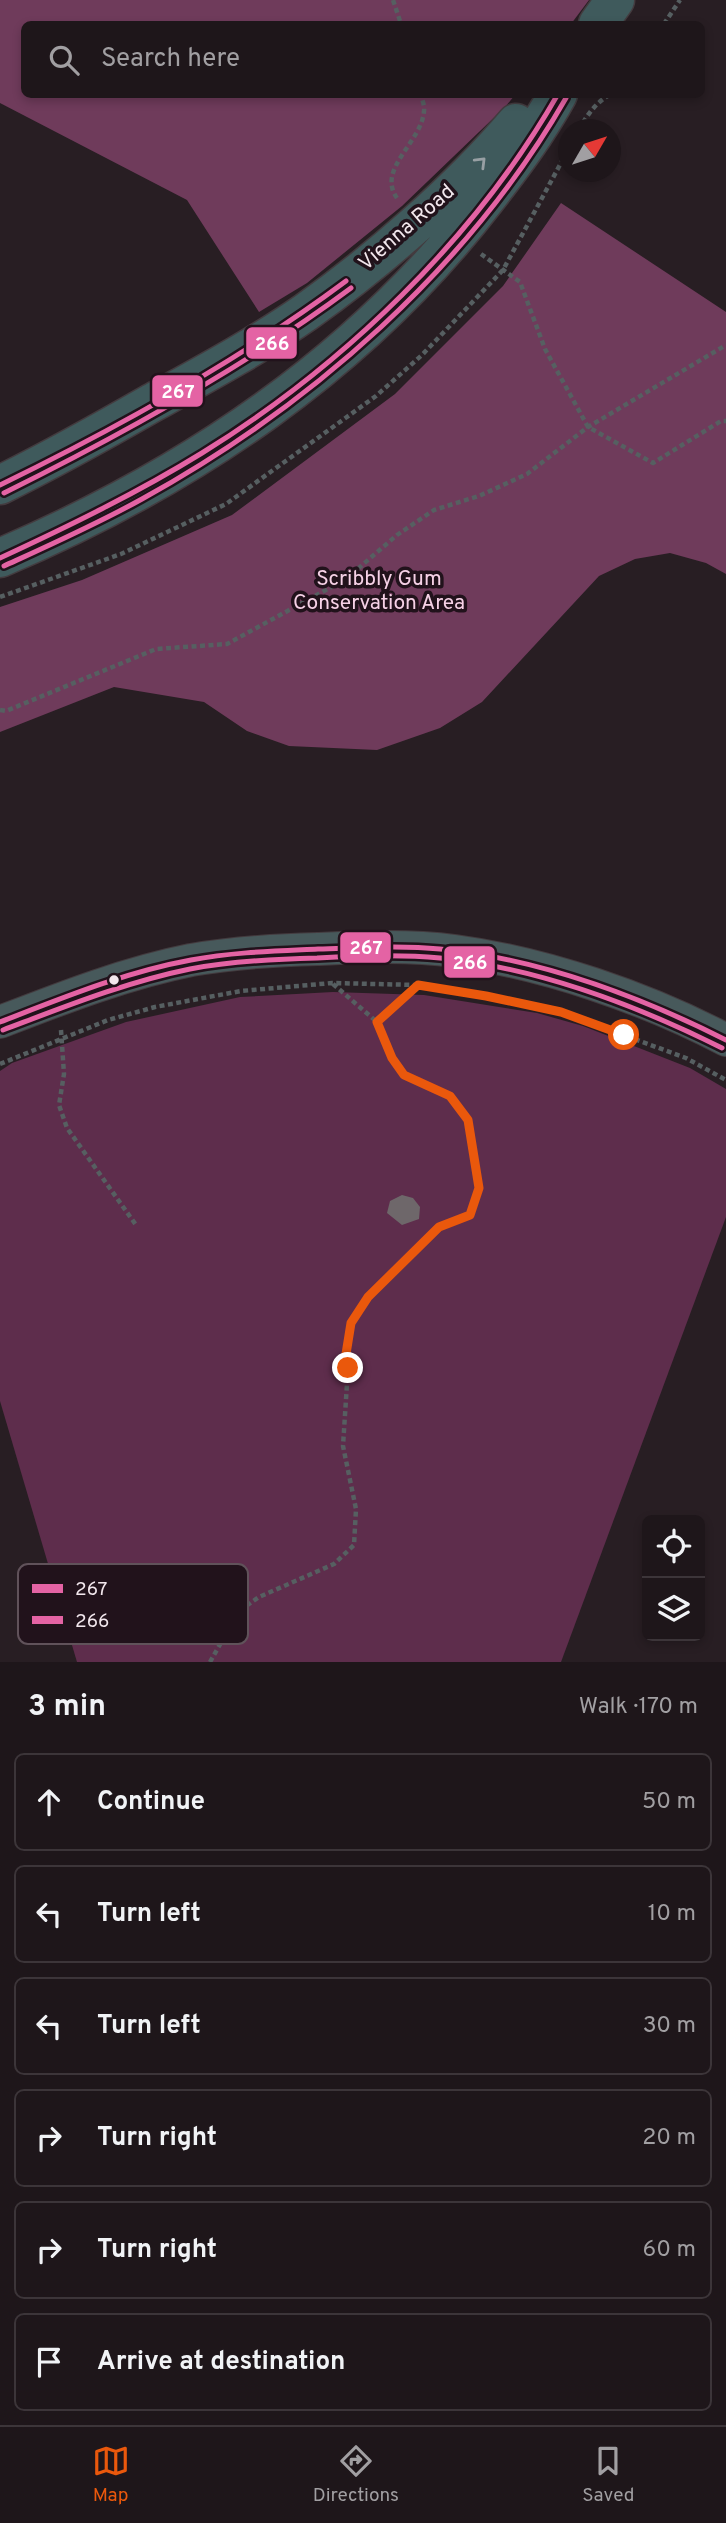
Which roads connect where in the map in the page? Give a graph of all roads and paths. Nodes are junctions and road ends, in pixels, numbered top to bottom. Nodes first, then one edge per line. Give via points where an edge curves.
1 (393, 0) edge
2 (614, 0) edge
3 (680, 0) edge
4 (400, 21) edge
5 (600, 21) edge
6 (666, 21) edge
7 (422, 98) edge
8 (537, 98) edge
9 (556, 98) edge
10 (603, 98) edge
11 (585, 119) edge
12 (426, 214) junction
13 (457, 236) junction
14 (726, 345) edge
15 (726, 421) edge
16 (588, 427) junction
17 (0, 485) edge
18 (0, 558) edge
19 (0, 710) edge
20 (332, 983) junction
21 (418, 985) junction
22 (60, 998) junction
23 (0, 1022) edge
24 (377, 1022) junction
25 (62, 1039) junction
26 (726, 1040) edge
27 (0, 1064) edge
28 (726, 1080) edge
29 (136, 1225) dead end
30 (248, 1605) edge
31 (220, 1644) edge
32 (210, 1662) edge

1 - 4 path
2 - 5 main road
3 - 6 path
7 - 12 path via 425,110 420,126 389,178 402,206
12 -> 8 main road, Vienna Road via 497,145
9 - 13 main road, Vienna Road via 536,134
10 - 11 path
12 - 17 main road, Vienna Road via 306,312 165,396
13 - 16 path via 520,282 545,349
13 - 18 main road, Vienna Road via 412,287 325,367 236,433 163,479
14 - 16 path
15 - 16 path via 653,463
16 - 19 path via 527,474 435,510 397,535 346,579 227,644 156,649
20 - 21 path
20 - 24 path
20 - 25 path via 242,990 155,1007
21 - 24 path
21 - 28 path via 561,1012 686,1058
22 - 23 street
22 - 25 path
22 - 26 street via 191,961 258,951 387,946 457,951 538,968 611,991
24 - 30 path via 404,1075 450,1096 468,1120 479,1188 470,1215 439,1227 368,1297 351,1323 343,1446 356,1509 354,1545 334,1564
25 - 27 path
25 - 29 path via 64,1074 59,1105 66,1128
31 - 32 path

